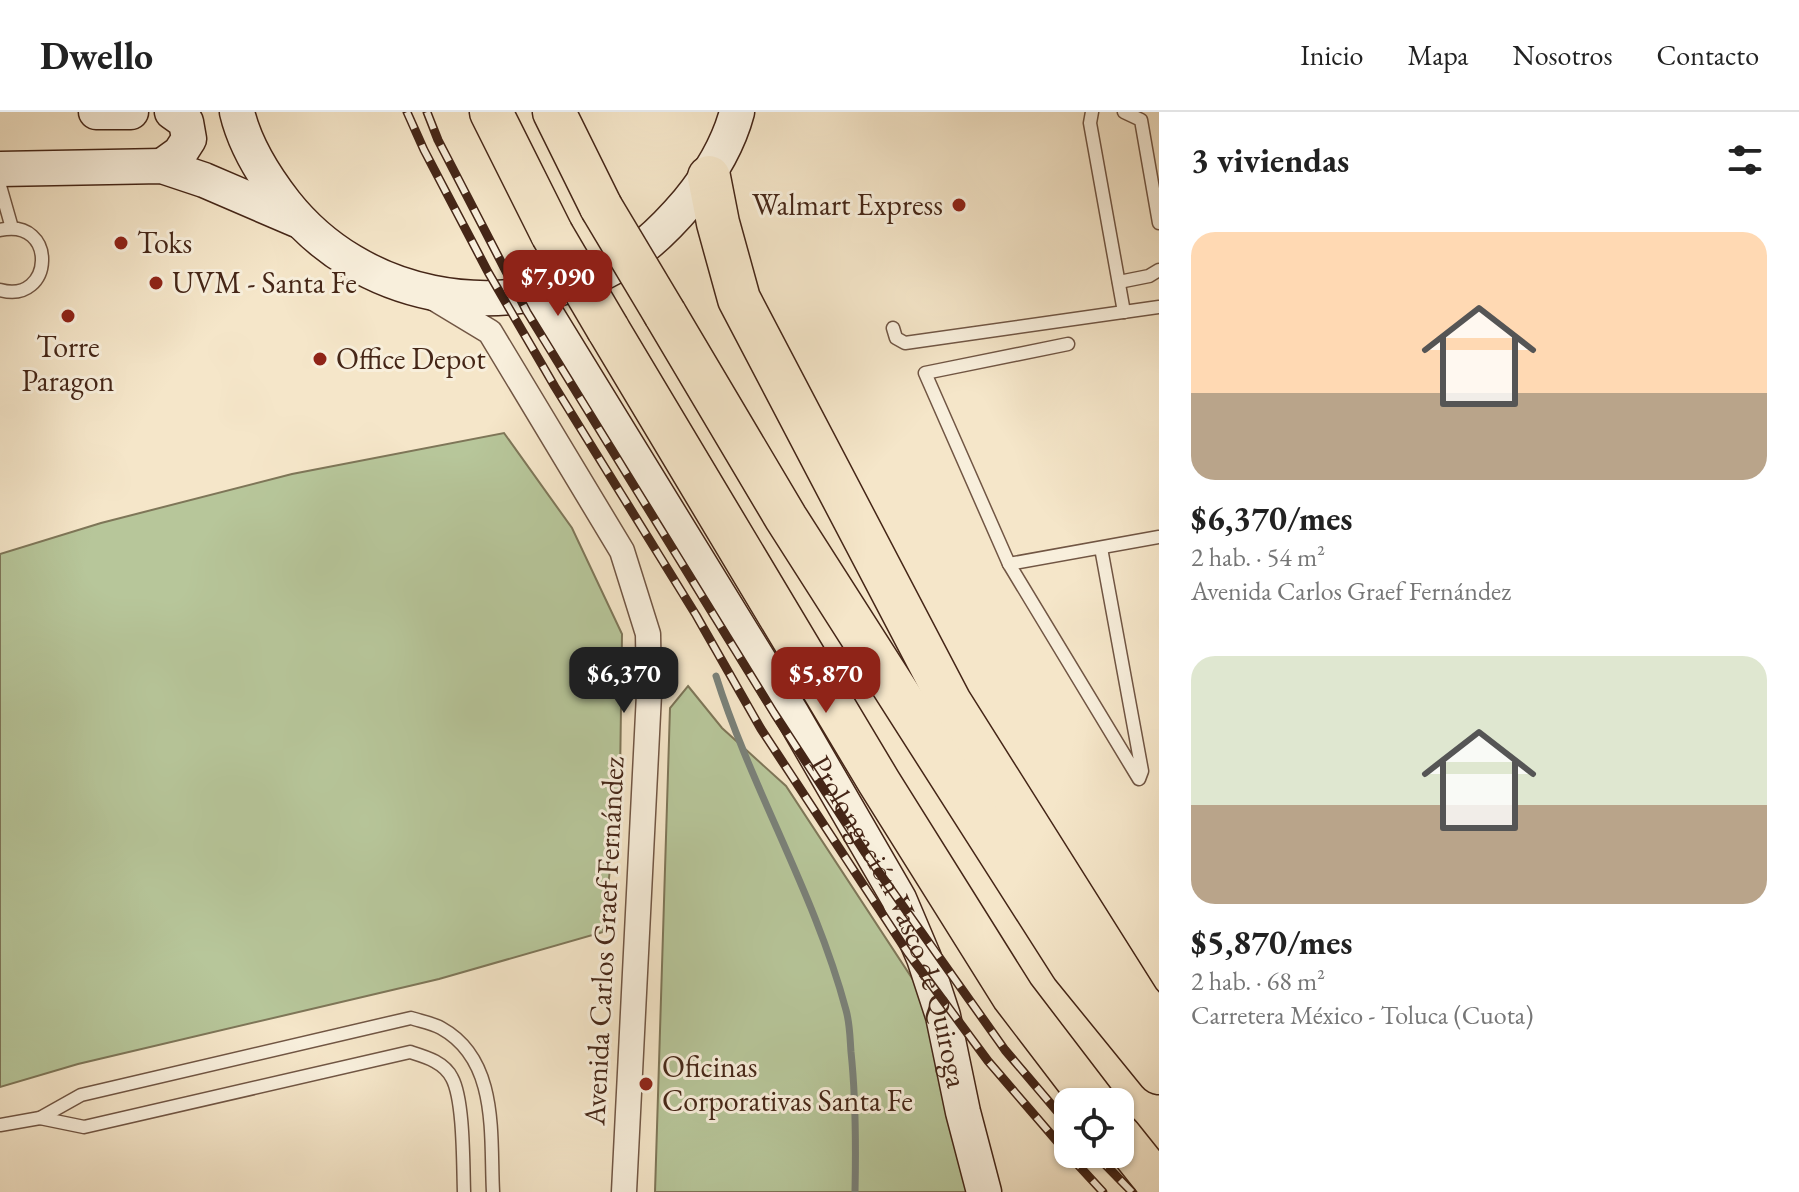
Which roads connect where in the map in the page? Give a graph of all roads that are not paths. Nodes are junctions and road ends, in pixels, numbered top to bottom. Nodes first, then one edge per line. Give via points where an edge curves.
1 (96, 112) edge
2 (131, 112) edge
3 (172, 112) edge
4 (237, 112) edge
5 (491, 112) edge
6 (554, 112) edge
7 (737, 112) edge
8 (1092, 112) edge
9 (1124, 112) edge
10 (162, 166) junction
11 (0, 169) edge
12 (709, 177) junction
13 (0, 186) edge
14 (300, 222) junction
15 (1159, 223) edge
16 (6, 229) edge
17 (1159, 270) edge
18 (1119, 282) junction
19 (0, 290) edge
20 (423, 292) junction
21 (535, 296) junction
22 (1159, 307) edge
23 (1124, 312) junction
24 (893, 328) dead end
25 (1068, 344) dead end
26 (1159, 537) edge
27 (1101, 548) junction
28 (1009, 564) junction
29 (1159, 1024) edge
30 (1159, 1073) edge
31 (1083, 1088) edge
32 (40, 1118) junction
33 (0, 1125) edge
34 (1134, 1154) edge
35 (1159, 1185) edge
36 (464, 1192) edge
37 (493, 1192) edge
38 (624, 1192) edge
39 (984, 1192) edge

1 - 2 street
3 - 10 street via 186,122 189,139
4 - 14 street via 265,177
5 - 31 highway, bridge via 552,234 879,782 1013,996
6 - 30 highway, bridge via 601,207 786,518 1072,966
7 - 12 street
8 - 18 lane
9 - 15 lane via 1141,120
10 - 11 street
10 - 14 street
12 - 21 street via 663,231 606,271
12 - 29 highway via 739,299 950,702 1139,1002
13 - 16 lane
14 - 20 street via 350,261
16 - 19 lane via 30,234 37,241 42,268 24,289
17 - 18 lane
18 - 23 lane
20 - 21 street via 481,300
20 - 38 street, Avenida Carlos Graef Fernández via 490,332 622,551 648,634
21 - 39 street, Prolongación Vasco de Quiroga via 899,899 943,1016
22 - 23 lane
23 - 24 lane via 905,343
25 - 28 lane via 925,373
26 - 27 lane
27 - 28 lane
27 - 28 lane via 1142,771 1139,779
32 - 33 lane
32 - 36 lane via 84,1127 410,1052 433,1059 452,1078 461,1117
32 - 37 lane via 81,1095 411,1018 441,1028 473,1055 488,1096
34 - 35 highway

